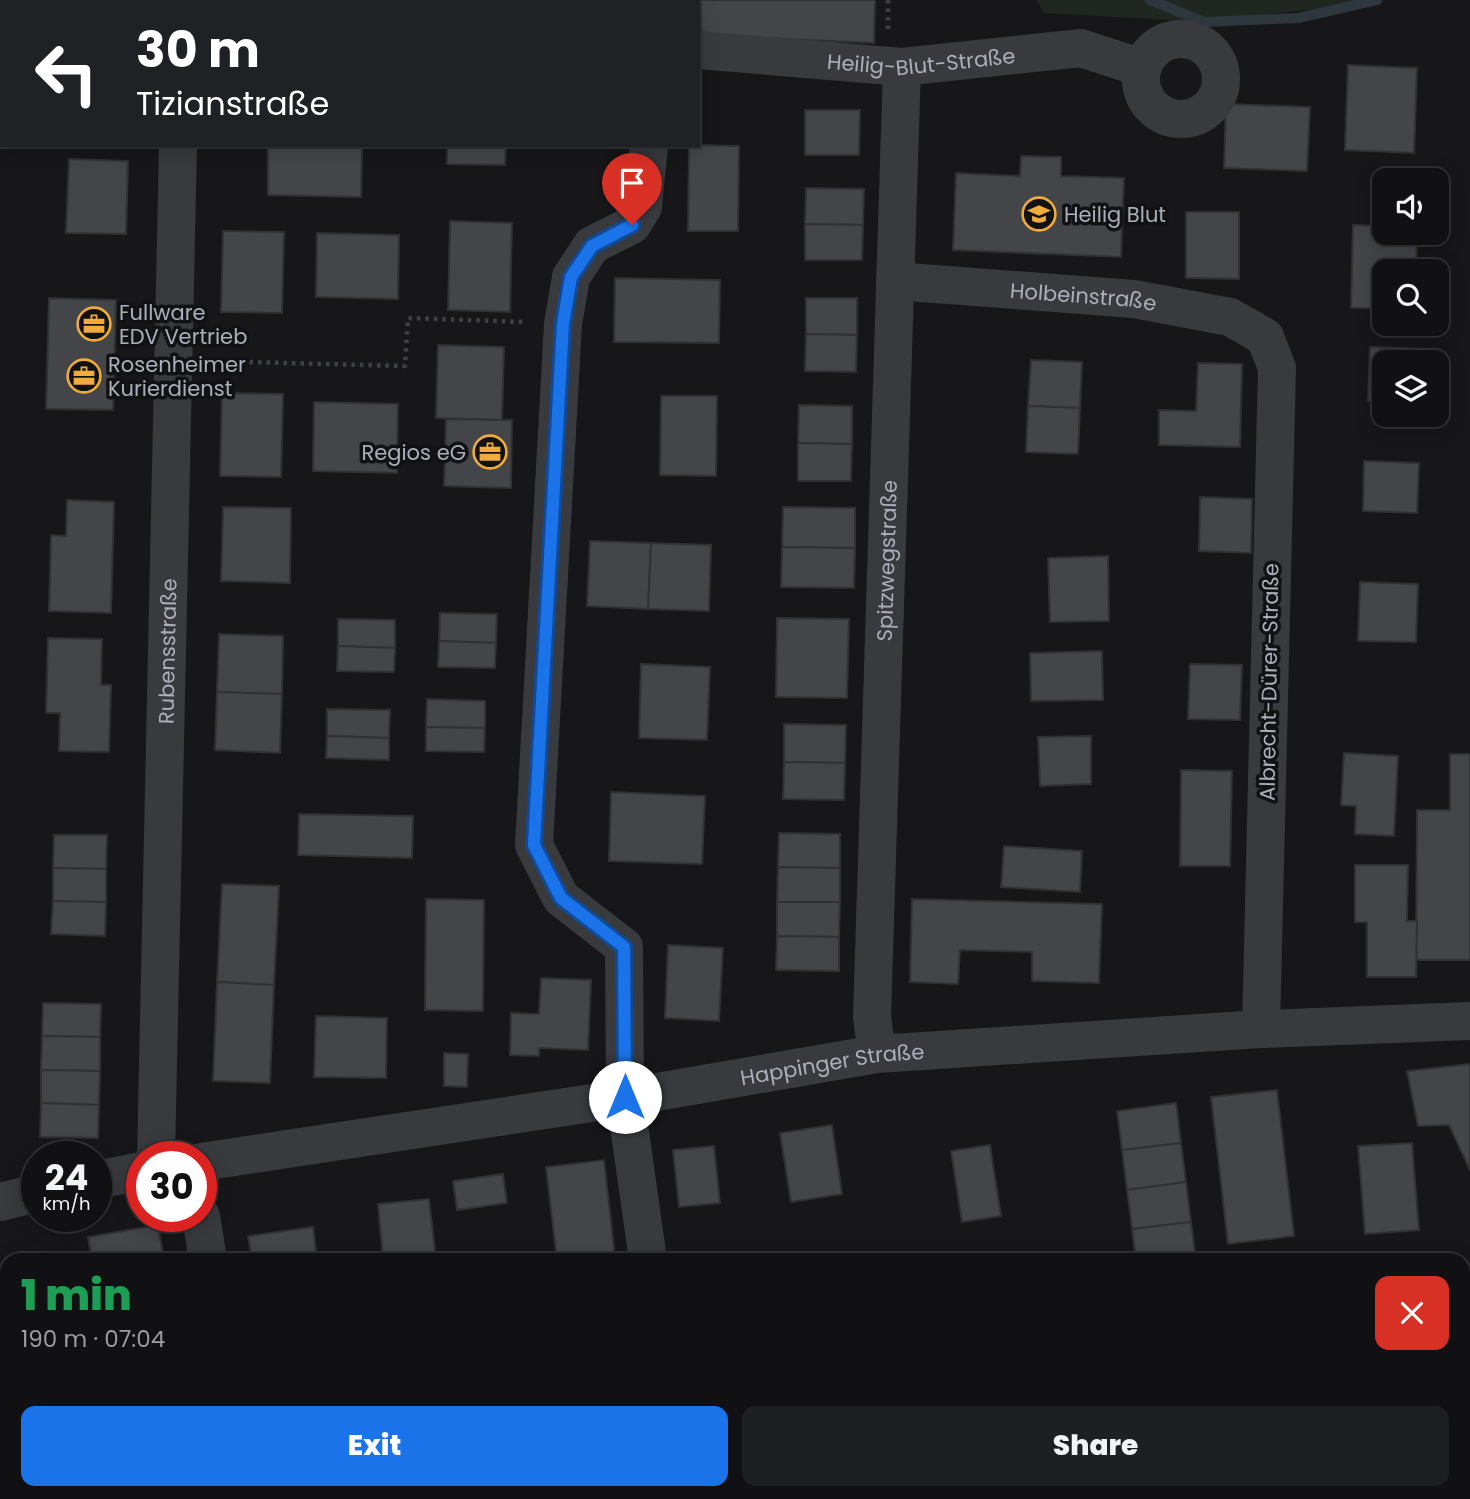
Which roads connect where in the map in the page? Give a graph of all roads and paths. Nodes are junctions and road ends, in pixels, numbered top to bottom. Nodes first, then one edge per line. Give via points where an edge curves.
1 (700, 50) edge
2 (902, 67) junction
3 (1142, 68) dead end
4 (178, 147) edge
5 (649, 147) edge
6 (895, 281) junction
7 (563, 324) junction
8 (1265, 337) joint
9 (174, 360) junction
10 (1470, 1021) edge
11 (1261, 1029) junction
12 (877, 1054) junction
13 (625, 1097) junction
14 (156, 1141) edge
15 (217, 1160) edge
16 (21, 1197) edge
17 (0, 1202) edge
18 (204, 1232) edge
19 (207, 1253) edge
20 (647, 1253) edge

1 - 2 street, Heilig-Blut-Straße
2 - 3 street, Heilig-Blut-Straße via 1081,48
2 - 6 street, Spitzwegstraße
4 - 9 street, Rubensstraße
5 - 7 street via 643,207 632,225 592,246 571,277
6 - 8 street, Holbeinstraße via 1134,299 1230,317
6 - 12 street, Spitzwegstraße via 872,1017
7 - 9 path via 408,318 405,366
7 - 13 street via 534,845 561,898 624,947
8 - 11 street, Albrecht-Dürer-Straße via 1277,368
9 - 14 street, Rubensstraße
10 - 11 street, Happinger Straße
11 - 12 street, Happinger Straße
12 - 13 street, Happinger Straße
13 - 15 street, Happinger Straße
13 - 20 street
16 - 17 street
18 - 19 street

